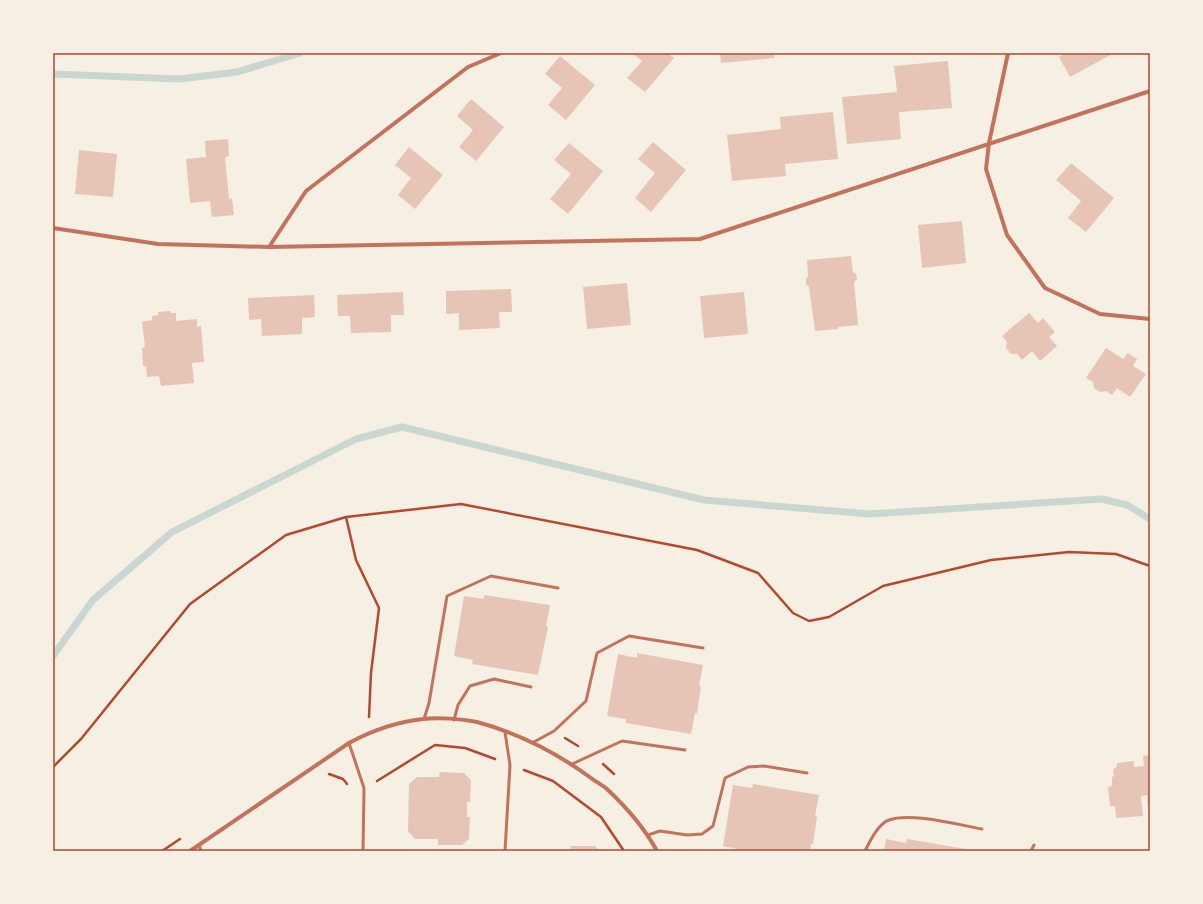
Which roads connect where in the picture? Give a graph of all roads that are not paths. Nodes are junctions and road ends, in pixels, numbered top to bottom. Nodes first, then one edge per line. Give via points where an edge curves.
1 (501, 53) edge
2 (1008, 53) edge
3 (1150, 90) edge
4 (990, 143) junction
5 (53, 228) edge
6 (269, 247) junction
7 (1150, 319) edge
8 (558, 588) dead end
9 (703, 648) dead end
10 (531, 687) dead end
11 (424, 719) junction
12 (454, 720) junction
13 (505, 732) junction
14 (349, 743) junction
15 (532, 743) junction
16 (685, 750) dead end
17 (572, 764) junction
18 (807, 773) dead end
19 (982, 829) dead end
20 (648, 835) junction
21 (199, 845) junction
22 (1034, 845) dead end
23 (190, 851) edge
24 (201, 851) edge
25 (362, 851) edge
26 (505, 851) edge
27 (657, 851) edge
28 (865, 851) edge
29 (1031, 851) edge

1 - 6 street via 468,67 306,190
2 - 4 street
3 - 4 street
4 - 6 street via 700,239
4 - 7 street via 986,169 1007,235 1045,288 1100,314
5 - 6 street via 158,244
8 - 11 lane via 491,576 447,596
9 - 15 lane via 629,636 597,653 586,701 554,731
10 - 12 lane via 494,679 470,686 458,705
11 - 12 street
11 - 14 street via 369,732
12 - 13 street via 476,722
13 - 15 street
13 - 26 lane via 510,765
14 - 21 street
14 - 25 lane via 364,788
15 - 17 street
16 - 17 lane via 622,741
17 - 20 street via 607,790
18 - 20 lane via 764,766 748,767 725,778 713,826 702,834 687,835 660,831
19 - 28 lane via 912,816 888,820 876,831
20 - 27 street
21 - 23 street
21 - 24 lane
22 - 29 lane

